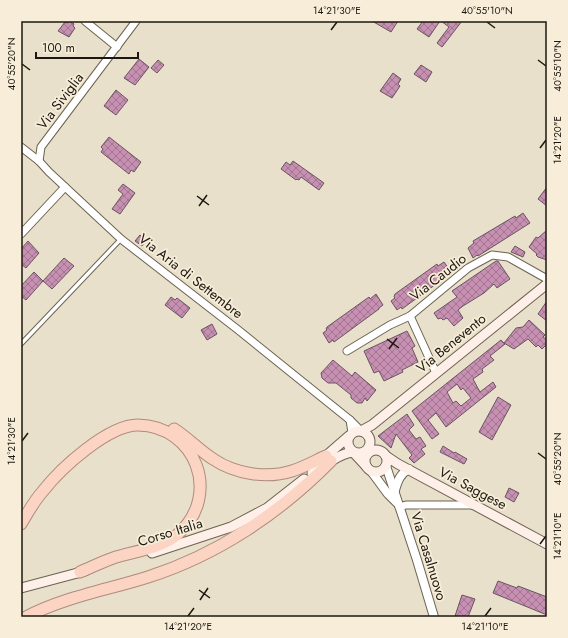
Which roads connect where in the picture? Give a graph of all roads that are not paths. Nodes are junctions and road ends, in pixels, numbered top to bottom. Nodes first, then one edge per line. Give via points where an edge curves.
1 (85, 21) edge
2 (136, 21) edge
3 (117, 46) junction
4 (21, 147) edge
5 (39, 160) junction
6 (65, 187) junction
7 (21, 234) edge
8 (121, 239) junction
9 (547, 279) edge
10 (547, 284) edge
11 (410, 316) junction
12 (21, 344) edge
13 (346, 351) dead end
14 (436, 373) junction
15 (358, 434) junction
16 (353, 452) junction
17 (384, 454) junction
18 (329, 458) junction
19 (386, 466) junction
20 (368, 469) junction
21 (409, 469) junction
22 (395, 490) junction
23 (474, 504) junction
24 (399, 505) junction
25 (21, 510) edge
26 (21, 524) edge
27 (547, 544) edge
28 (80, 572) junction
29 (21, 588) edge
30 (26, 617) edge
31 (434, 617) edge

1 - 3 street
2 - 3 street, Via Siviglia
3 - 5 street, Via Siviglia via 41,146
4 - 5 street, Via Aria di Settembre
5 - 6 street, Via Aria di Settembre
6 - 7 street
6 - 8 street, Via Aria di Settembre
8 - 12 lane
8 - 15 street, Via Aria di Settembre via 350,420
9 - 11 street, Via Caudio via 508,257 492,255 468,268
10 - 14 main road, Via Benevento
11 - 13 street, Via Caudio
11 - 14 street, Via Caudio
14 - 15 main road, Via Benevento
15 - 16 main road via 348,443
15 - 16 main road, Via Benevento via 371,442 370,446 366,452
15 - 17 main road
15 - 18 main road
16 - 18 main road
16 - 20 main road
17 - 19 main road via 387,459
17 - 20 main road via 376,450 370,452 365,460
17 - 21 main road, Via Saggese
18 - 25 highway via 293,471 272,475 238,471 214,460 186,436 168,425 152,420 132,419 113,424 76,449 39,484
18 - 28 main road, Corso Italia via 267,508 230,527
18 - 30 highway via 307,484 269,514 201,556 174,568 56,604
19 - 20 main road via 381,471 374,472
19 - 21 main road
19 - 22 street, Via Casalnuovo
20 - 24 street
21 - 22 street via 402,473
21 - 23 main road, Via Saggese
22 - 24 street, Via Casalnuovo
23 - 24 street
23 - 27 main road, Via Saggese
24 - 31 street, Via Casalnuovo
26 - 28 highway via 43,490 60,472 99,440 116,430 137,425 153,427 178,439 186,447 199,473 200,497 193,518 170,540
28 - 29 main road, Corso Italia

